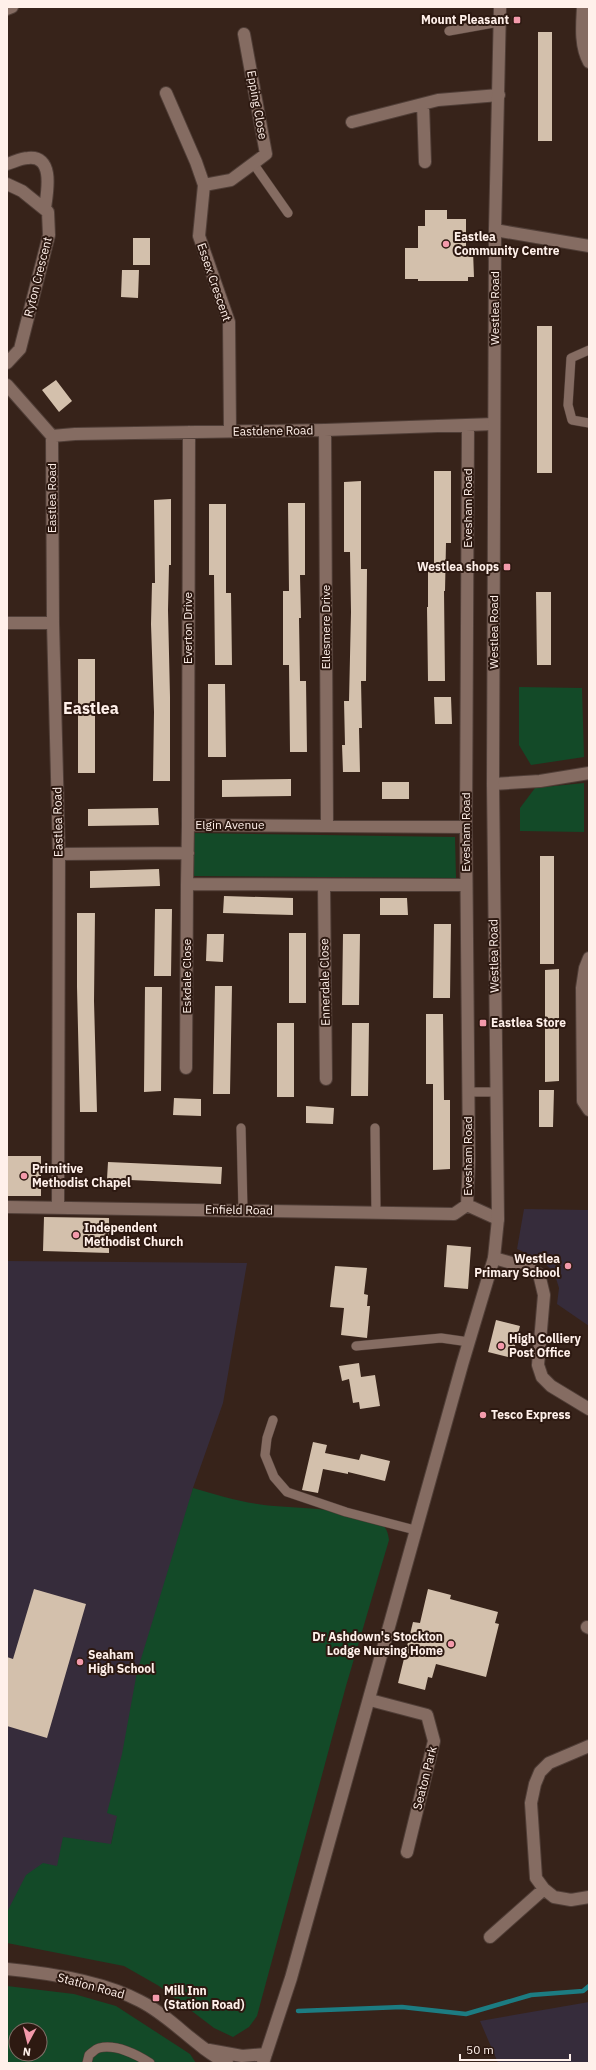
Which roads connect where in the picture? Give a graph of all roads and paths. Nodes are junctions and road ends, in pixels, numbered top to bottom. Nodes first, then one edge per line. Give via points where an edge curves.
1 (12, 7) edge
2 (500, 7) edge
3 (583, 7) edge
4 (7, 9) edge
5 (499, 22) junction
6 (449, 31) dead end
7 (244, 34) dead end
8 (589, 62) edge
9 (166, 93) dead end
10 (499, 95) junction
11 (423, 104) junction
12 (352, 122) dead end
13 (425, 162) dead end
14 (253, 163) junction
15 (7, 164) edge
16 (7, 184) edge
17 (204, 184) junction
18 (48, 212) junction
19 (288, 212) dead end
20 (496, 230) junction
21 (589, 246) edge
22 (589, 350) edge
23 (7, 362) edge
24 (7, 385) edge
25 (589, 423) edge
26 (494, 424) junction
27 (468, 426) junction
28 (325, 430) junction
29 (230, 431) junction
30 (189, 432) junction
31 (52, 436) junction
32 (7, 623) edge
33 (53, 623) junction
34 (589, 773) edge
35 (493, 784) junction
36 (188, 825) junction
37 (327, 825) junction
38 (466, 827) junction
39 (188, 853) junction
40 (59, 854) junction
41 (187, 884) junction
42 (466, 884) junction
43 (324, 885) junction
44 (589, 958) edge
45 (186, 1068) dead end
46 (326, 1079) dead end
47 (468, 1092) junction
48 (496, 1092) junction
49 (589, 1110) edge
50 (241, 1128) dead end
51 (375, 1128) dead end
52 (468, 1205) junction
53 (7, 1207) edge
54 (58, 1208) junction
55 (243, 1210) junction
56 (376, 1213) junction
57 (498, 1219) junction
58 (494, 1258) junction
59 (469, 1342) junction
60 (356, 1346) dead end
61 (589, 1409) edge
62 (273, 1420) dead end
63 (415, 1530) junction
64 (370, 1700) junction
65 (589, 1746) edge
66 (407, 1852) dead end
67 (544, 1889) junction
68 (589, 1897) edge
69 (490, 1937) dead end
70 (7, 1969) edge
71 (204, 2048) junction
72 (265, 2059) edge
73 (219, 2062) edge
74 (87, 2063) edge
75 (150, 2063) edge

1 - 4 street
2 - 5 street, Westlea Road
3 - 8 street via 582,33
5 - 6 lane
5 - 10 street, Westlea Road
7 - 14 street, Epping Close via 266,154
9 - 17 street, Essex Crescent
10 - 11 street via 438,100
10 - 20 street, Westlea Road
11 - 12 street
11 - 13 street
14 - 17 street, Epping Close via 231,180
14 - 19 lane
15 - 18 street, Ryton Crescent via 29,158 40,160 48,173 45,208
16 - 18 street via 22,191
17 - 29 street, Essex Crescent via 199,236 229,322
18 - 23 street, Ryton Crescent via 49,235 20,349
20 - 21 street
20 - 26 street, Westlea Road
22 - 25 lane via 571,358 568,405 572,420
24 - 31 street
26 - 27 street, Eastdene Road
26 - 35 street, Westlea Road
27 - 28 street, Eastdene Road
27 - 38 street, Evesham Road
28 - 29 street, Eastdene Road
28 - 37 street, Ellesmere Drive
29 - 30 street, Eastdene Road
30 - 31 street, Eastdene Road
30 - 36 street, Everton Drive
31 - 33 street, Eastlea Road
32 - 33 street
33 - 40 street, Eastlea Road
34 - 35 street via 540,781
35 - 48 street, Westlea Road
36 - 37 street, Elgin Avenue
36 - 39 street, Elgin Avenue
37 - 38 street, Elgin Avenue
38 - 42 street, Evesham Road
39 - 40 street
39 - 41 street, Elgin Avenue
40 - 54 street, Eastlea Road
41 - 43 street
41 - 45 street, Eskdale Close
42 - 43 street
42 - 47 street, Evesham Road
43 - 46 street, Ennerdale Close
44 - 49 street via 582,988 583,1101
47 - 48 lane
47 - 52 street, Evesham Road
48 - 57 street, Westlea Road
50 - 55 lane
51 - 56 lane
52 - 56 street, Enfield Road via 454,1214
52 - 57 street, Evesham Road
53 - 54 street, Enfield Road
54 - 55 street, Enfield Road
55 - 56 street, Enfield Road
57 - 58 street, Westlea Road
58 - 59 street, Westlea Road
58 - 61 street via 530,1268 538,1274 544,1295 538,1365 542,1377 551,1386
59 - 60 lane via 441,1338
59 - 63 street, Westlea Road
62 - 63 lane via 265,1455 274,1477 287,1492 346,1512
63 - 64 street, Westlea Road
64 - 66 street, Seaton Park via 427,1715 434,1741
64 - 72 street, Westlea Road via 291,1978
65 - 67 street via 549,1763 540,1772 535,1784 531,1803 534,1861 536,1878
67 - 68 street via 554,1896 571,1900
67 - 69 street
70 - 71 street, Station Road via 116,1990 141,2001
71 - 72 street
71 - 73 street, Station Road
74 - 75 lane via 88,2055 97,2048 111,2047 139,2056

